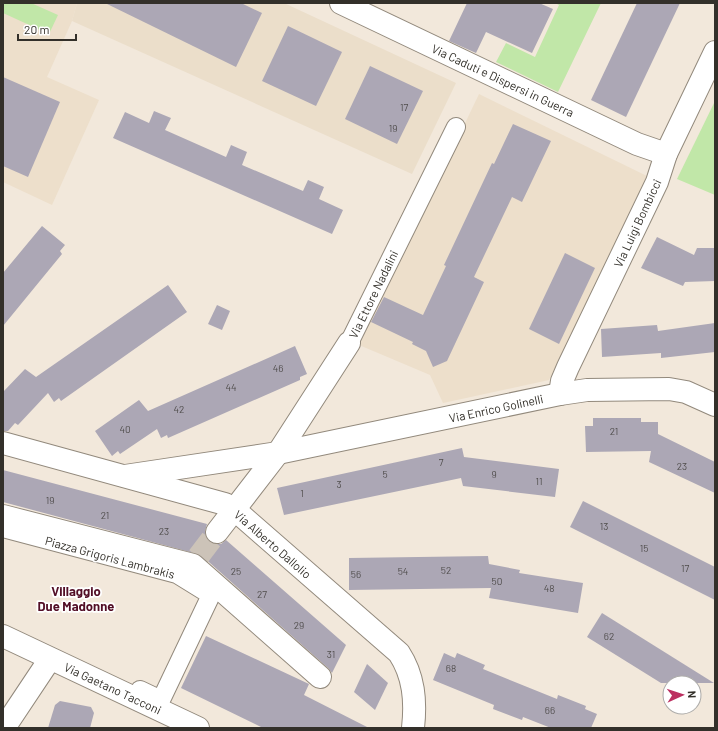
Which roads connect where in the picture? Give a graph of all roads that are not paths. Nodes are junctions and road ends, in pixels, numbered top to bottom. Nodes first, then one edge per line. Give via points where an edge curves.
1 (341, 3) edge
2 (715, 52) edge
3 (456, 127) dead end
4 (666, 154) junction
5 (349, 343) joint
6 (560, 394) junction
7 (715, 405) edge
8 (3, 443) edge
9 (278, 453) junction
10 (125, 476) junction
11 (235, 510) junction
12 (3, 516) edge
13 (3, 528) edge
14 (217, 532) tunnel mouth
15 (3, 624) edge
16 (3, 636) edge
17 (50, 659) junction
18 (320, 677) dead end
19 (4, 728) edge
20 (198, 728) edge
21 (413, 728) edge

1 - 4 street, Via Caduti e Dispersi in Guerra via 637,144
2 - 4 street, Via Luigi Bombicci
3 - 5 street, Via Ettore Nadalini
4 - 6 street, Via Luigi Bombicci via 657,182 568,367
5 - 9 street, Via Ettore Nadalini
6 - 7 street, Via Enrico Golinelli via 591,390 669,389 686,392
6 - 9 street, Via Enrico Golinelli
8 - 10 street, Via Alberto Dallolio
9 - 10 street, Via Enrico Golinelli
9 - 11 street
10 - 11 street, Via Alberto Dallolio via 224,504
11 - 14 street
11 - 21 street, Via Alberto Dallolio via 399,653 406,664 413,685
12 - 18 street, Piazza Grigoris Lambrakis via 196,561
13 - 15 street, Piazza Grigoris Lambrakis via 177,574 211,595 161,700
16 - 17 street, Via Gaetano Tacconi
17 - 19 street, Via Gaetano Tacconi
17 - 20 street, Via Gaetano Tacconi

